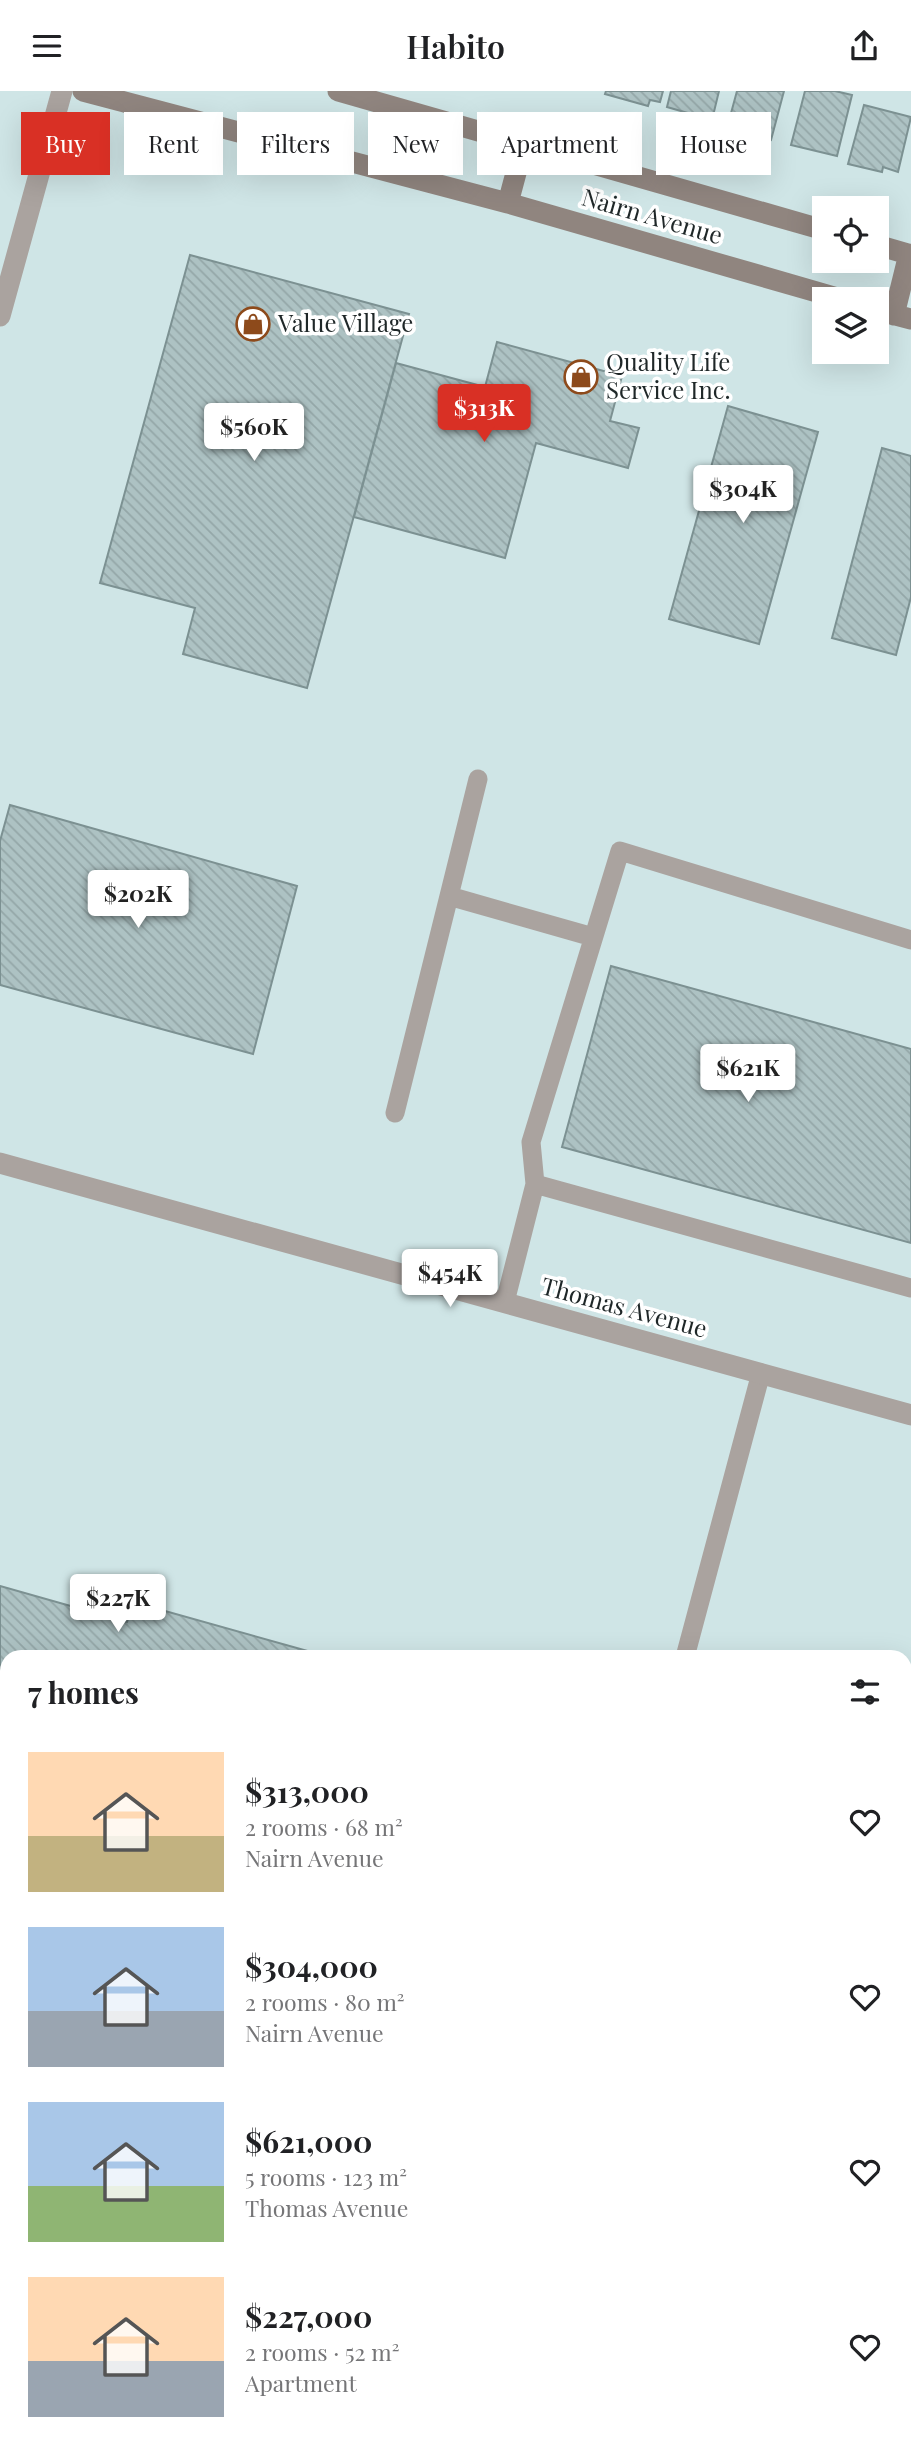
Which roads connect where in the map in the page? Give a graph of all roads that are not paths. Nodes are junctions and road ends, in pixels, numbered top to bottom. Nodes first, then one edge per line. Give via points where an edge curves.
1 (62, 91) edge
2 (83, 91) edge
3 (338, 91) edge
4 (477, 130) edge
5 (515, 175) edge
6 (634, 175) edge
7 (508, 203) junction
8 (812, 227) edge
9 (889, 249) edge
10 (910, 255) edge
11 (812, 291) edge
12 (894, 314) edge
13 (0, 316) edge
14 (478, 779) dead end
15 (449, 896) junction
16 (593, 937) junction
17 (911, 940) edge
18 (395, 1113) dead end
19 (0, 1163) edge
20 (535, 1185) junction
21 (911, 1288) edge
22 (505, 1302) junction
23 (761, 1373) junction
24 (911, 1415) edge
25 (687, 1650) edge

1 - 13 street
2 - 7 main road, Nairn Avenue
3 - 4 main road, Nairn Avenue
5 - 7 main road
6 - 8 main road, Nairn Avenue
7 - 11 main road, Nairn Avenue
9 - 10 main road
10 - 12 main road
14 - 15 lane
15 - 16 lane
15 - 18 lane
16 - 17 lane via 620,851
16 - 20 lane via 531,1142
19 - 22 street, Thomas Avenue
20 - 21 lane
20 - 22 lane
22 - 23 street, Thomas Avenue
23 - 24 street, Thomas Avenue
23 - 25 lane

